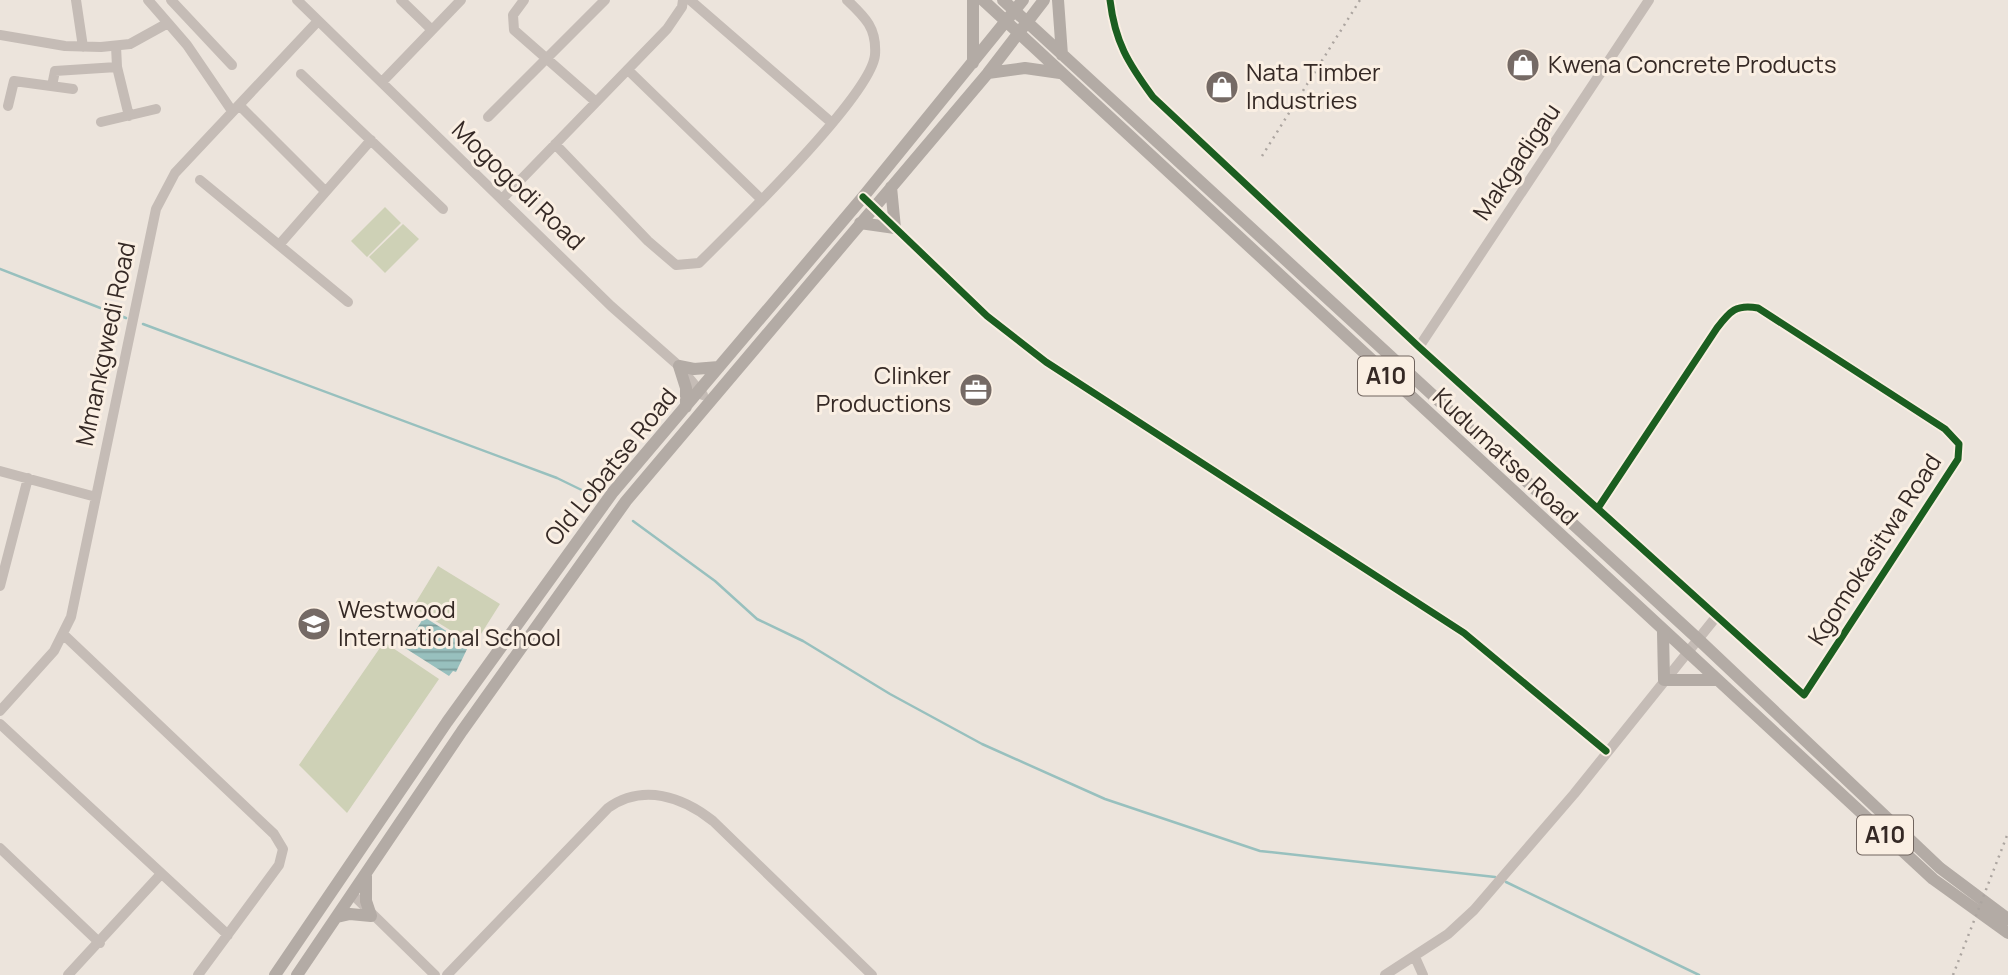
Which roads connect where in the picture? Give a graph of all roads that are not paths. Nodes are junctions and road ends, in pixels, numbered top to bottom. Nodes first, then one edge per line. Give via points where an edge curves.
1 (76, 0) edge
2 (148, 0) edge
3 (171, 0) edge
4 (297, 0) edge
5 (401, 0) edge
6 (461, 0) edge
7 (524, 0) edge
8 (605, 0) edge
9 (683, 0) edge
10 (690, 0) edge
11 (847, 0) edge
12 (973, 0) edge
13 (983, 0) edge
14 (1003, 0) edge
15 (1023, 0) edge
16 (1044, 0) edge
17 (1058, 0) edge
18 (1110, 0) edge
19 (1649, 0) edge
20 (1011, 17) junction
21 (318, 21) junction
22 (168, 23) junction
23 (1024, 28) junction
24 (432, 30) junction
25 (0, 35) edge
26 (116, 46) junction
27 (83, 47) junction
28 (1062, 55) junction
29 (547, 59) junction
30 (973, 63) junction
31 (232, 65) dead end
32 (117, 67) junction
33 (628, 70) junction
34 (988, 73) junction
35 (1060, 73) junction
36 (301, 74) dead end
37 (382, 82) junction
38 (52, 86) junction
39 (73, 89) dead end
40 (596, 102) junction
41 (8, 106) dead end
42 (235, 108) junction
43 (156, 109) dead end
44 (129, 116) junction
45 (488, 117) dead end
46 (101, 122) dead end
47 (832, 123) junction
48 (371, 140) junction
49 (555, 144) junction
50 (200, 180) dead end
51 (891, 187) junction
52 (325, 191) junction
53 (863, 197) junction
54 (502, 199) junction
55 (761, 199) junction
56 (873, 208) junction
57 (443, 209) dead end
58 (860, 223) junction
59 (895, 228) junction
60 (279, 245) junction
61 (348, 302) dead end
62 (1419, 347) junction
63 (680, 366) junction
64 (719, 367) junction
65 (699, 391) junction
66 (710, 401) junction
67 (685, 407) junction
68 (0, 471) edge
69 (27, 478) junction
70 (96, 497) junction
71 (1598, 508) junction
72 (2, 574) edge
73 (0, 586) edge
74 (1716, 617) junction
75 (1663, 632) junction
76 (64, 635) junction
77 (1698, 639) junction
78 (1686, 653) junction
79 (1664, 680) junction
80 (1715, 680) junction
81 (0, 710) edge
82 (0, 724) edge
83 (1606, 751) junction
84 (0, 848) edge
85 (352, 865) junction
86 (161, 874) junction
87 (366, 876) junction
88 (331, 894) junction
89 (353, 895) junction
90 (372, 916) junction
91 (337, 917) junction
92 (2008, 919) edge
93 (2008, 933) edge
94 (228, 935) junction
95 (100, 943) junction
96 (1415, 957) junction
97 (68, 975) edge
98 (198, 975) edge
99 (275, 975) edge
100 (297, 975) edge
101 (435, 975) edge
102 (447, 975) edge
103 (872, 975) edge
104 (1385, 975) edge
105 (1423, 975) edge

1 - 27 street
2 - 22 street
3 - 31 street
4 - 21 street, Mogogodi Road
5 - 24 street
6 - 24 street
7 - 29 street via 513,15 514,30
8 - 29 street
9 - 33 street via 667,29
10 - 47 street
11 - 47 street via 870,22 874,55 868,76
12 - 30 main road
13 - 20 main road, Kudumatse Road / A10
14 - 20 main road, Kudumatse Road / A10
15 - 20 main road, Old Lobatse Road
16 - 23 main road, Old Lobatse Road
17 - 28 main road
18 - 62 street via 1113,27 1125,58 1153,97
19 - 62 street, Makgadigau
20 - 23 main road, Kudumatse Road / A10
20 - 30 main road, Old Lobatse Road
21 - 37 street, Mogogodi Road
21 - 42 street, Mmankgwedi Road
22 - 26 street via 130,44
22 - 42 street
23 - 28 main road, Kudumatse Road / A10
23 - 34 main road, Old Lobatse Road
23 - 35 main road, Kudumatse Road / A10
24 - 37 street
25 - 27 street
26 - 27 street
26 - 32 street
28 - 77 main road, Kudumatse Road / A10
29 - 40 street
29 - 45 street
30 - 53 main road, Old Lobatse Road
32 - 38 street via 55,71
32 - 44 street
33 - 40 street
33 - 55 street
34 - 35 main road via 1025,68
34 - 51 main road, Old Lobatse Road
35 - 75 main road, Kudumatse Road / A10
36 - 48 street
37 - 54 street, Mogogodi Road
38 - 39 street
38 - 41 street via 14,81
40 - 49 street
42 - 52 street
42 - 70 street, Mmankgwedi Road via 175,173 156,209
43 - 44 street
44 - 46 street
47 - 55 street
48 - 52 street
48 - 57 street
49 - 54 street
49 - 55 street via 676,265 699,263
50 - 60 street
51 - 56 main road, Old Lobatse Road
51 - 59 main road
52 - 60 street
53 - 56 street
53 - 64 main road, Old Lobatse Road
54 - 63 street, Mogogodi Road
56 - 58 main road, Old Lobatse Road
56 - 59 street
58 - 59 main road
58 - 66 main road, Old Lobatse Road
59 - 83 street via 988,316 1046,362 1464,633
60 - 61 street
62 - 71 street
63 - 64 main road
63 - 65 street, Mogogodi Road
63 - 67 main road
64 - 65 main road, Old Lobatse Road
65 - 66 street, Mogogodi Road
65 - 67 main road, Old Lobatse Road
66 - 87 main road, Old Lobatse Road via 626,501 565,584
67 - 85 main road, Old Lobatse Road via 613,492 553,574
68 - 69 street
69 - 70 street
69 - 72 street
70 - 76 street, Mmankgwedi Road
71 - 74 street, Kgomokasitwa Road
71 - 74 street, Kgomokasitwa Road via 1717,328 1730,311 1742,305 1758,308 1945,429 1959,443 1958,459 1804,695
72 - 73 street
74 - 77 street
75 - 78 main road, Kudumatse Road / A10
75 - 79 main road
76 - 81 street, Mmankgwedi Road
76 - 94 street via 274,834 283,849 279,865
77 - 78 street
77 - 92 main road, Kudumatse Road / A10 via 1940,868
78 - 79 street
78 - 80 main road, Kudumatse Road / A10
79 - 80 main road
79 - 83 street
80 - 93 main road, Kudumatse Road / A10 via 1933,879
82 - 86 street
83 - 96 street via 1498,884 1457,926
84 - 95 street
85 - 88 main road, Old Lobatse Road
85 - 89 main road
86 - 94 street
86 - 95 street
87 - 89 main road, Old Lobatse Road
87 - 90 main road via 366,901
88 - 89 main road
88 - 99 main road, Old Lobatse Road
89 - 90 street
89 - 91 main road, Old Lobatse Road
90 - 91 main road
90 - 101 street
91 - 100 main road, Old Lobatse Road
94 - 98 street
95 - 97 street
96 - 104 street
96 - 105 street
102 - 103 street via 608,808 618,801 651,794 693,805 713,821

